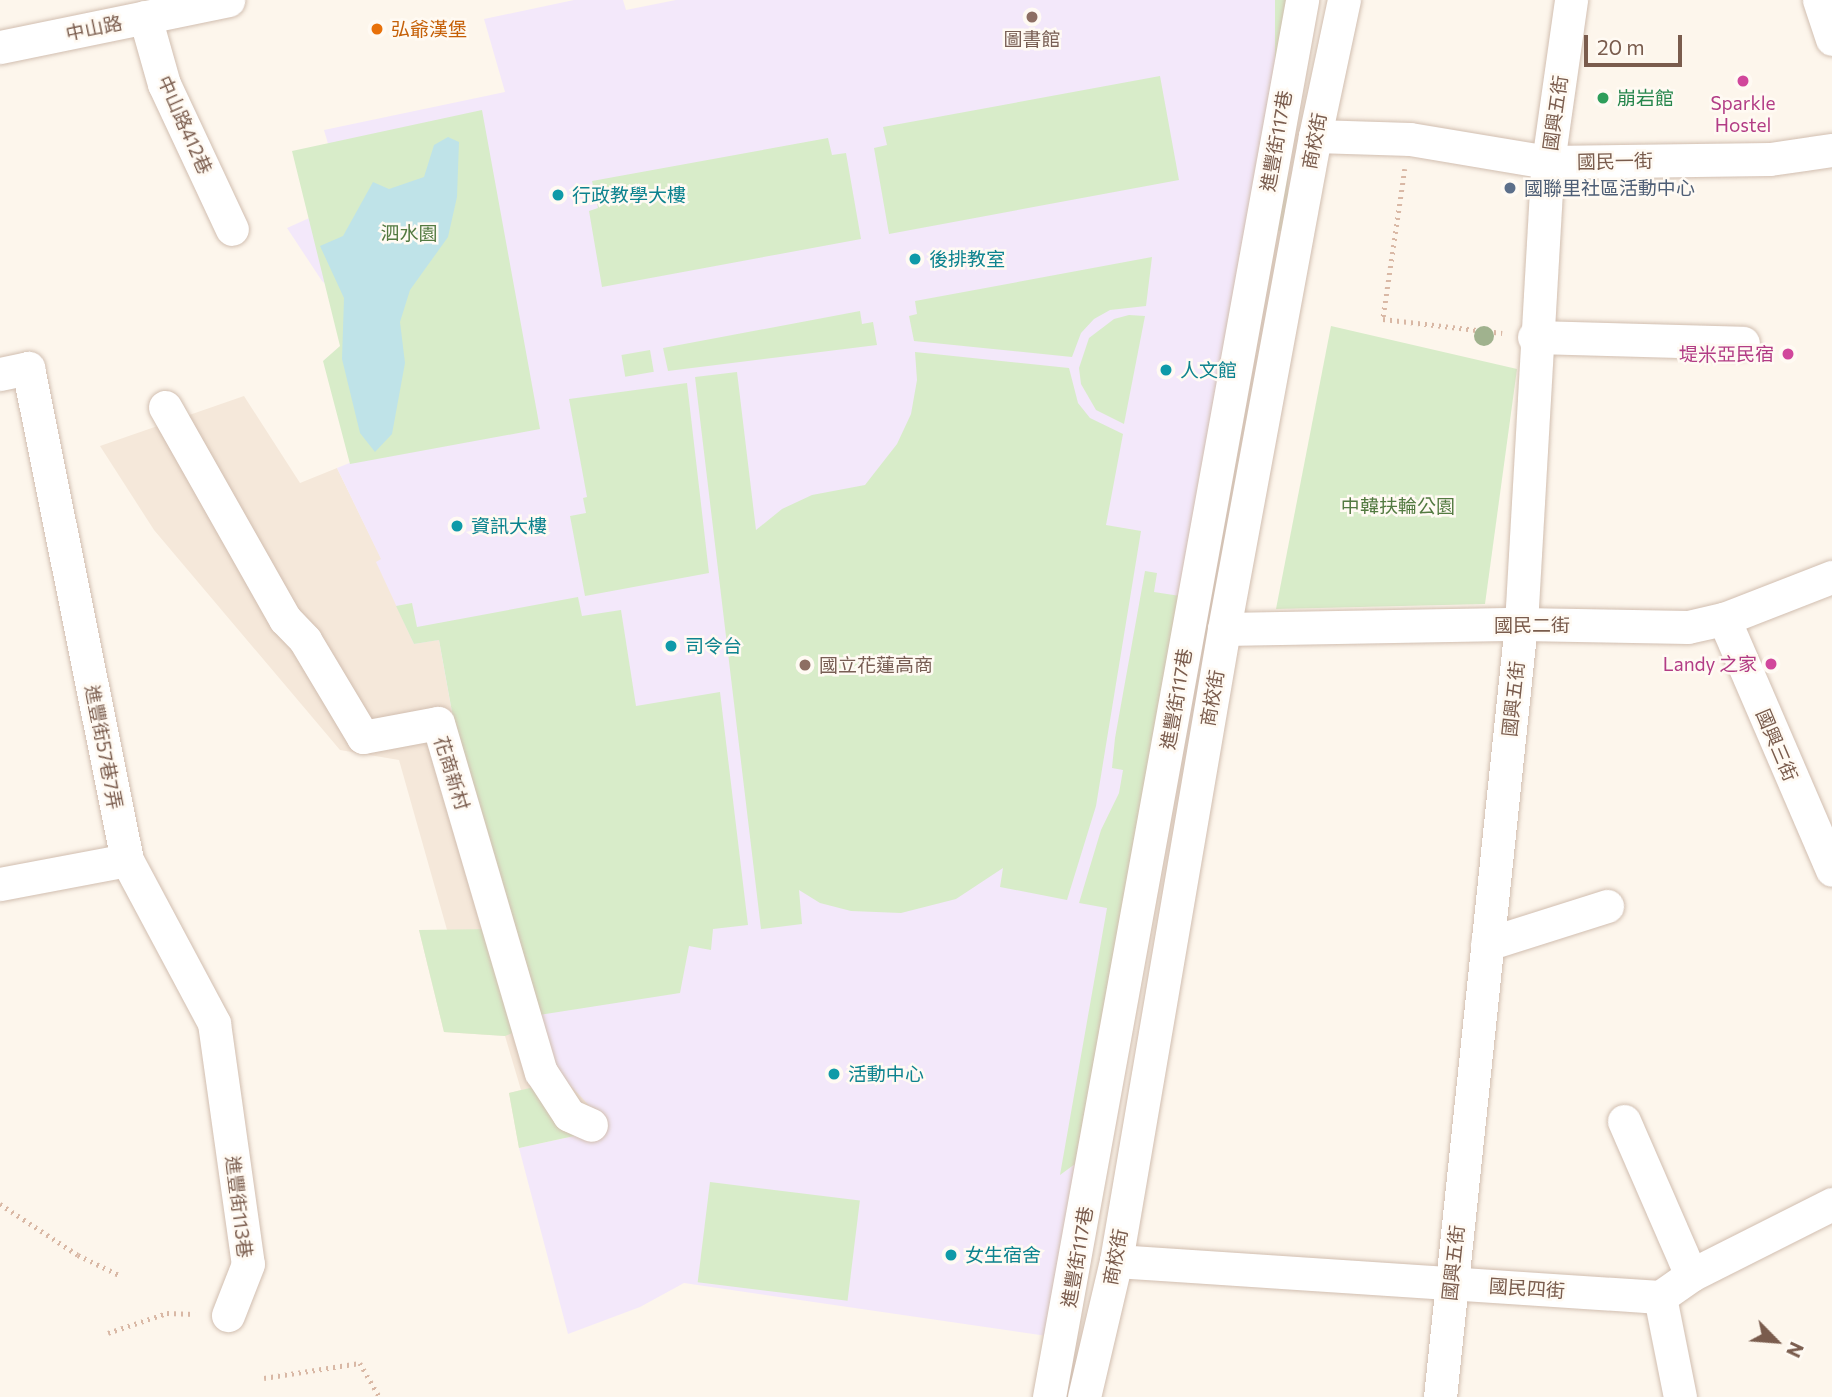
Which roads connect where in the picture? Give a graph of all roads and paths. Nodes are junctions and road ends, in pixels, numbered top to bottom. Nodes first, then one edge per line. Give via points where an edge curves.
1 (228, 0) edge
2 (1301, 0) edge
3 (1345, 0) edge
4 (1570, 0) edge
5 (1819, 0) edge
6 (145, 17) junction
7 (1832, 39) edge
8 (0, 47) edge
9 (1315, 136) junction
10 (1410, 139) junction
11 (1832, 150) edge
12 (1548, 162) junction
13 (232, 229) dead end
14 (1534, 337) junction
15 (1743, 343) dead end
16 (0, 374) edge
17 (165, 407) dead end
18 (1832, 577) edge
19 (1724, 619) junction
20 (1521, 624) junction
21 (1224, 629) junction
22 (127, 860) junction
23 (1832, 870) edge
24 (0, 884) edge
25 (1607, 906) dead end
26 (1487, 944) junction
27 (1624, 1121) dead end
28 (591, 1125) dead end
29 (230, 1137) joint
30 (1832, 1204) edge
31 (0, 1205) edge
32 (1115, 1261) junction
33 (1691, 1275) junction
34 (121, 1276) dead end
35 (1451, 1283) junction
36 (1660, 1297) junction
37 (228, 1315) joint
38 (108, 1332) dead end
39 (264, 1378) dead end
40 (380, 1397) edge
41 (1049, 1397) edge
42 (1084, 1397) edge
43 (1440, 1397) edge
44 (1680, 1397) edge

1 - 6 street, 中山路
2 - 41 street, 進豐街117巷
3 - 9 street, 商校街
4 - 12 street, 國興五街
5 - 7 street
6 - 8 street, 中山路
6 - 13 street, 中山路412巷 via 164,84
9 - 10 street, 國民一街
9 - 21 street, 商校街
10 - 12 street, 國民一街
10 - 14 path via 1383,319
11 - 12 street, 國民一街 via 1770,159
12 - 14 street, 國興五街
14 - 15 street
14 - 20 street, 國興五街
16 - 22 street, 進豐街57巷7弄 via 28,368
17 - 28 street, 花商新村 via 285,619 304,640 363,737 438,723 541,1072 569,1115
18 - 19 street, 國民二街
19 - 20 street, 國民二街 via 1688,627
19 - 23 street, 國興三街
20 - 21 street, 國民二街
20 - 26 street, 國興五街
21 - 32 street, 商校街
22 - 24 street
22 - 29 street, 進豐街57巷7弄 via 214,1023
25 - 26 street
26 - 35 street, 國興五街
27 - 33 street
29 - 37 street, 進豐街113巷 via 248,1264
30 - 33 street
31 - 34 path via 78,1255
32 - 35 street, 國民四街
32 - 42 street, 商校街
33 - 36 street
35 - 36 street, 國民四街
35 - 43 street, 國興五街
36 - 44 street
37 - 38 path via 167,1314
39 - 40 path via 360,1363

